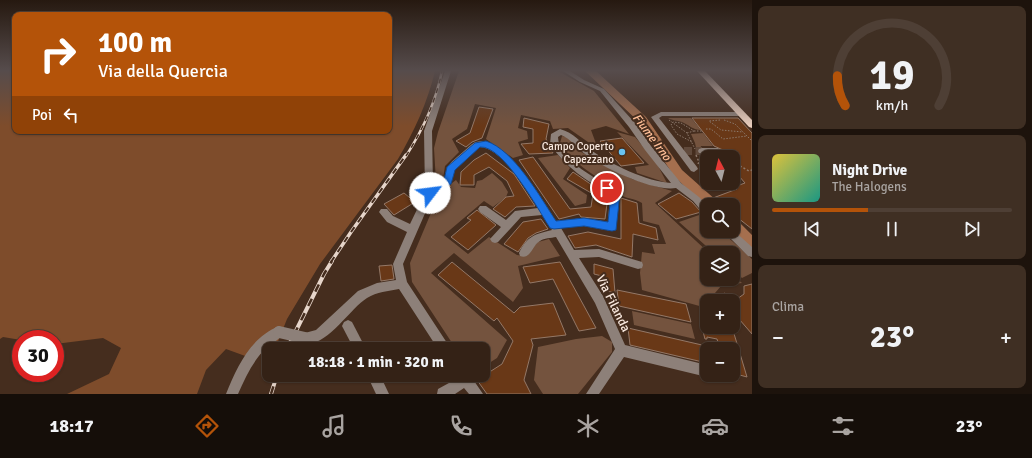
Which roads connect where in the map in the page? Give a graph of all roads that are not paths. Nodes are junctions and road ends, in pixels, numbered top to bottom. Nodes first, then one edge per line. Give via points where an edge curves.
1 (442, 89) edge
2 (601, 89) edge
3 (718, 89) edge
4 (725, 89) edge
5 (741, 114) junction
6 (752, 118) edge
7 (752, 125) edge
8 (695, 169) road end
9 (678, 185) junction
10 (430, 193) junction
11 (700, 203) edge
12 (483, 209) dead end
13 (544, 210) junction
14 (384, 212) dead end
15 (507, 226) junction
16 (556, 228) junction
17 (413, 230) junction
18 (736, 238) edge
19 (495, 239) dead end
20 (524, 253) dead end
21 (752, 253) edge
22 (572, 254) junction
23 (638, 265) dead end
24 (402, 284) junction
25 (348, 326) dead end
26 (356, 342) edge
27 (441, 342) edge
28 (621, 350) junction
29 (700, 369) edge
30 (377, 382) edge
31 (458, 382) edge
32 (468, 382) edge
33 (232, 394) edge
34 (383, 394) edge
35 (443, 394) edge
36 (477, 394) edge
37 (592, 394) edge

1 - 10 street via 428,131
2 - 9 street
3 - 5 main road
4 - 6 main road
5 - 7 main road
5 - 8 street via 655,117
9 - 11 street
9 - 16 street via 664,186 619,170 589,152 572,136 560,132 554,136 554,144 568,162 587,177 615,193 612,227 584,222
10 - 13 street, Via Filanda via 448,182 450,169 477,144 486,144 500,153 519,172
10 - 17 street
12 - 15 street
13 - 15 street via 518,214
13 - 16 street, Via Filanda
14 - 17 street via 390,219
15 - 19 street
16 - 20 street via 536,238
16 - 22 street, Via Filanda
17 - 24 street via 398,264
18 - 21 street
22 - 23 street via 600,253
22 - 28 street, Via Filanda via 599,300
24 - 27 street
24 - 33 street, bridge via 378,288 362,295 320,334 304,338 274,333 246,364
25 - 26 street
28 - 29 street
28 - 37 street, Via Filanda
30 - 34 street
31 - 35 street
32 - 36 street

